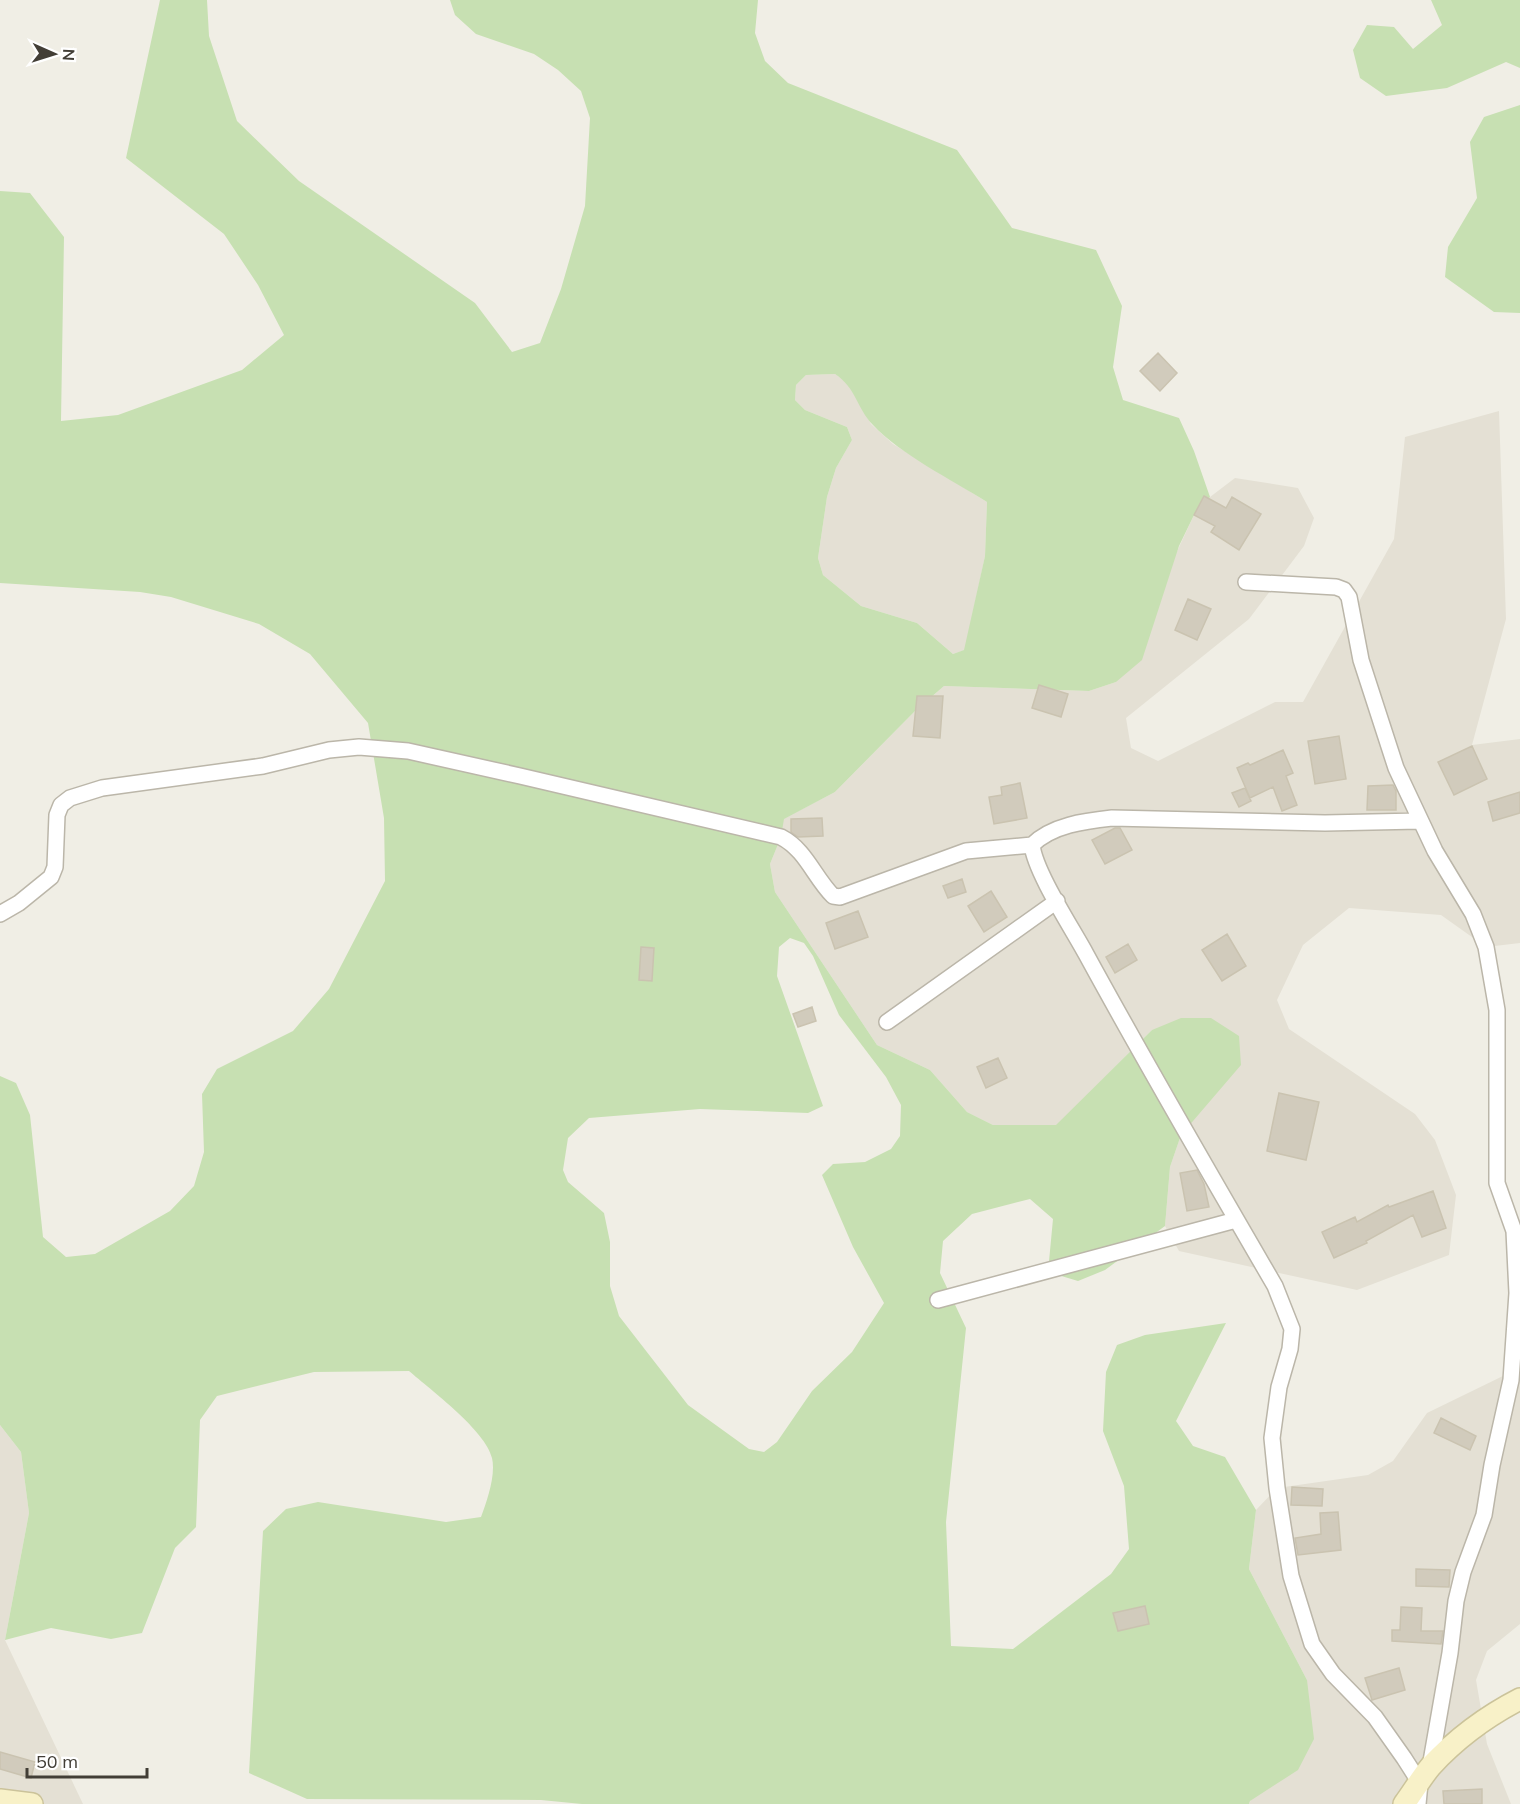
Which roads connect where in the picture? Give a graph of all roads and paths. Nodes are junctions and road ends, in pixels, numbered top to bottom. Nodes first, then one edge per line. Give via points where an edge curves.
1 (1246, 582) dead end
2 (1419, 821) junction
3 (1032, 845) junction
4 (1057, 901) junction
5 (0, 914) edge
6 (887, 1022) dead end
7 (1236, 1220) junction
8 (938, 1300) dead end
9 (1520, 1699) edge
10 (1423, 1785) edge
11 (1404, 1804) edge

1 - 2 street via 1344,590 1352,608 1361,660 1396,768
2 - 3 street via 1112,818 1080,821 1040,837
2 - 10 street via 1473,914 1486,947 1497,1010 1497,1183 1514,1231 1517,1293 1511,1380 1484,1515 1456,1601 1450,1653
3 - 4 street via 1034,858
3 - 5 street via 966,851 840,897 833,896 804,855 781,837 408,751 359,747 263,766 102,788 70,798 57,815 55,867 51,877
4 - 6 street
4 - 7 street
7 - 8 street
7 - 10 street via 1275,1286 1292,1329 1272,1438 1291,1576 1311,1644 1333,1674 1375,1717
9 - 10 street via 1459,1739
10 - 11 street

